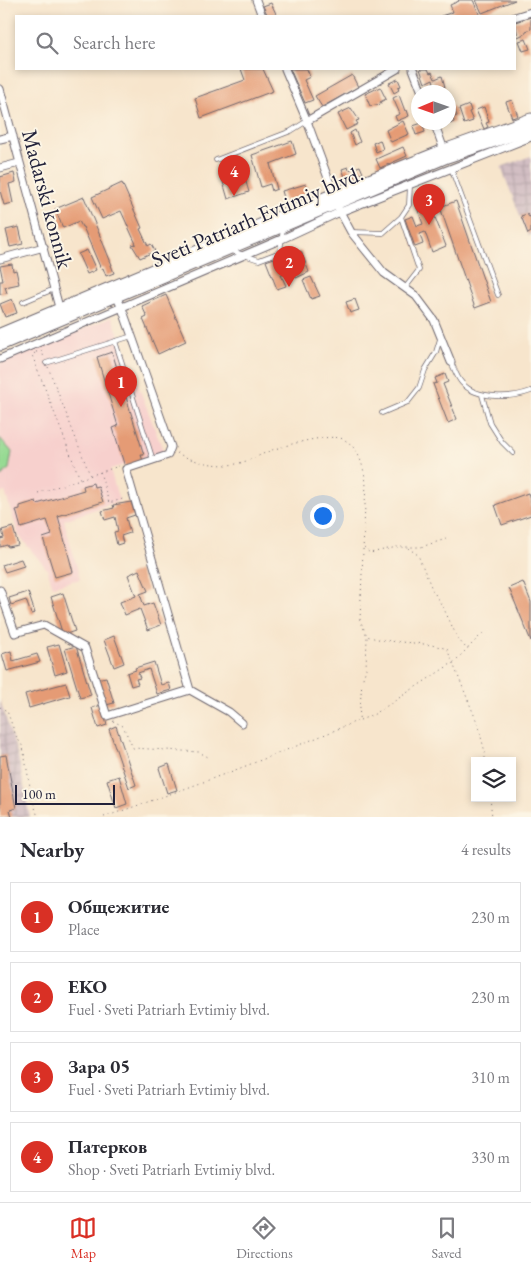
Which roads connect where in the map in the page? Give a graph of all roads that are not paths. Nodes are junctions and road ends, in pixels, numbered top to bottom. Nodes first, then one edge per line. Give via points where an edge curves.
1 (256, 0) edge
2 (531, 12) edge
3 (262, 15) edge
4 (516, 17) edge
5 (285, 70) edge
6 (395, 70) edge
7 (413, 70) edge
8 (419, 85) edge
9 (0, 89) edge
10 (2, 103) edge
11 (531, 119) edge
12 (307, 121) junction
13 (531, 129) edge
14 (437, 130) edge
15 (13, 136) junction
16 (531, 137) edge
17 (0, 139) edge
18 (444, 150) junction
19 (216, 160) dead end
20 (19, 163) junction
21 (0, 168) edge
22 (451, 168) junction
23 (410, 184) junction
24 (337, 203) junction
25 (401, 217) junction
26 (283, 227) junction
27 (351, 232) junction
28 (282, 239) junction
29 (44, 247) junction
30 (230, 250) junction
31 (244, 255) junction
32 (0, 260) edge
33 (405, 288) junction
34 (55, 289) junction
35 (498, 295) dead end
36 (116, 296) junction
37 (23, 302) dead end
38 (122, 308) junction
39 (61, 314) junction
40 (0, 334) edge
41 (132, 336) junction
42 (441, 337) junction
43 (115, 341) junction
44 (0, 345) edge
45 (0, 358) edge
46 (451, 362) joint
47 (46, 363) road end
48 (531, 391) edge
49 (482, 395) junction
50 (382, 413) dead end
51 (513, 453) dead end
52 (153, 460) junction
53 (0, 590) edge
54 (190, 690) junction
55 (242, 723) dead end

1 - 3 street
2 - 4 street
5 - 12 street
6 - 12 street
7 - 8 street
9 - 10 street, Madarski konnik
10 - 15 street, Madarski konnik
11 - 18 main road, Sveti Patriarh Evtimiy blvd.
12 - 19 lane via 291,131
12 - 24 street
13 - 24 main road, Sveti Patriarh Evtimiy blvd. via 447,158
14 - 18 street
15 - 17 street
15 - 20 street, Madarski konnik
16 - 22 street
18 - 24 main road, Sveti Patriarh Evtimiy blvd.
20 - 21 street
20 - 29 street, Madarski konnik
22 - 23 street
22 - 35 lane
23 - 24 street
23 - 25 lane via 409,205
24 - 26 main road, Sveti Patriarh Evtimiy blvd.
24 - 27 street
24 - 28 street
24 - 39 main road, Sveti Patriarh Evtimiy blvd.
25 - 27 lane via 383,232
25 - 33 lane via 420,270
26 - 28 lane
26 - 30 main road, Sveti Patriarh Evtimiy blvd.
27 - 33 street via 384,273
28 - 31 street
28 - 31 lane via 280,252 259,260
29 - 32 street
29 - 34 street, Madarski konnik
30 - 31 lane
30 - 36 main road, Sveti Patriarh Evtimiy blvd.
31 - 38 street
33 - 42 street via 416,296 434,320
34 - 37 lane
34 - 39 street, Madarski konnik
36 - 38 street
36 - 39 main road, Sveti Patriarh Evtimiy blvd.
38 - 41 street
38 - 45 street
39 - 40 main road, Sveti Patriarh Evtimiy blvd.
39 - 44 main road, Sveti Patriarh Evtimiy blvd.
41 - 43 lane
41 - 52 street via 171,447 168,455
42 - 46 street
42 - 50 lane via 419,388 408,402
43 - 47 lane
43 - 52 lane
46 - 49 lane via 461,383
48 - 49 lane via 507,396
49 - 51 lane via 490,424
52 - 54 street via 126,469
53 - 54 street via 15,633 44,625 85,648 107,716
54 - 55 street

